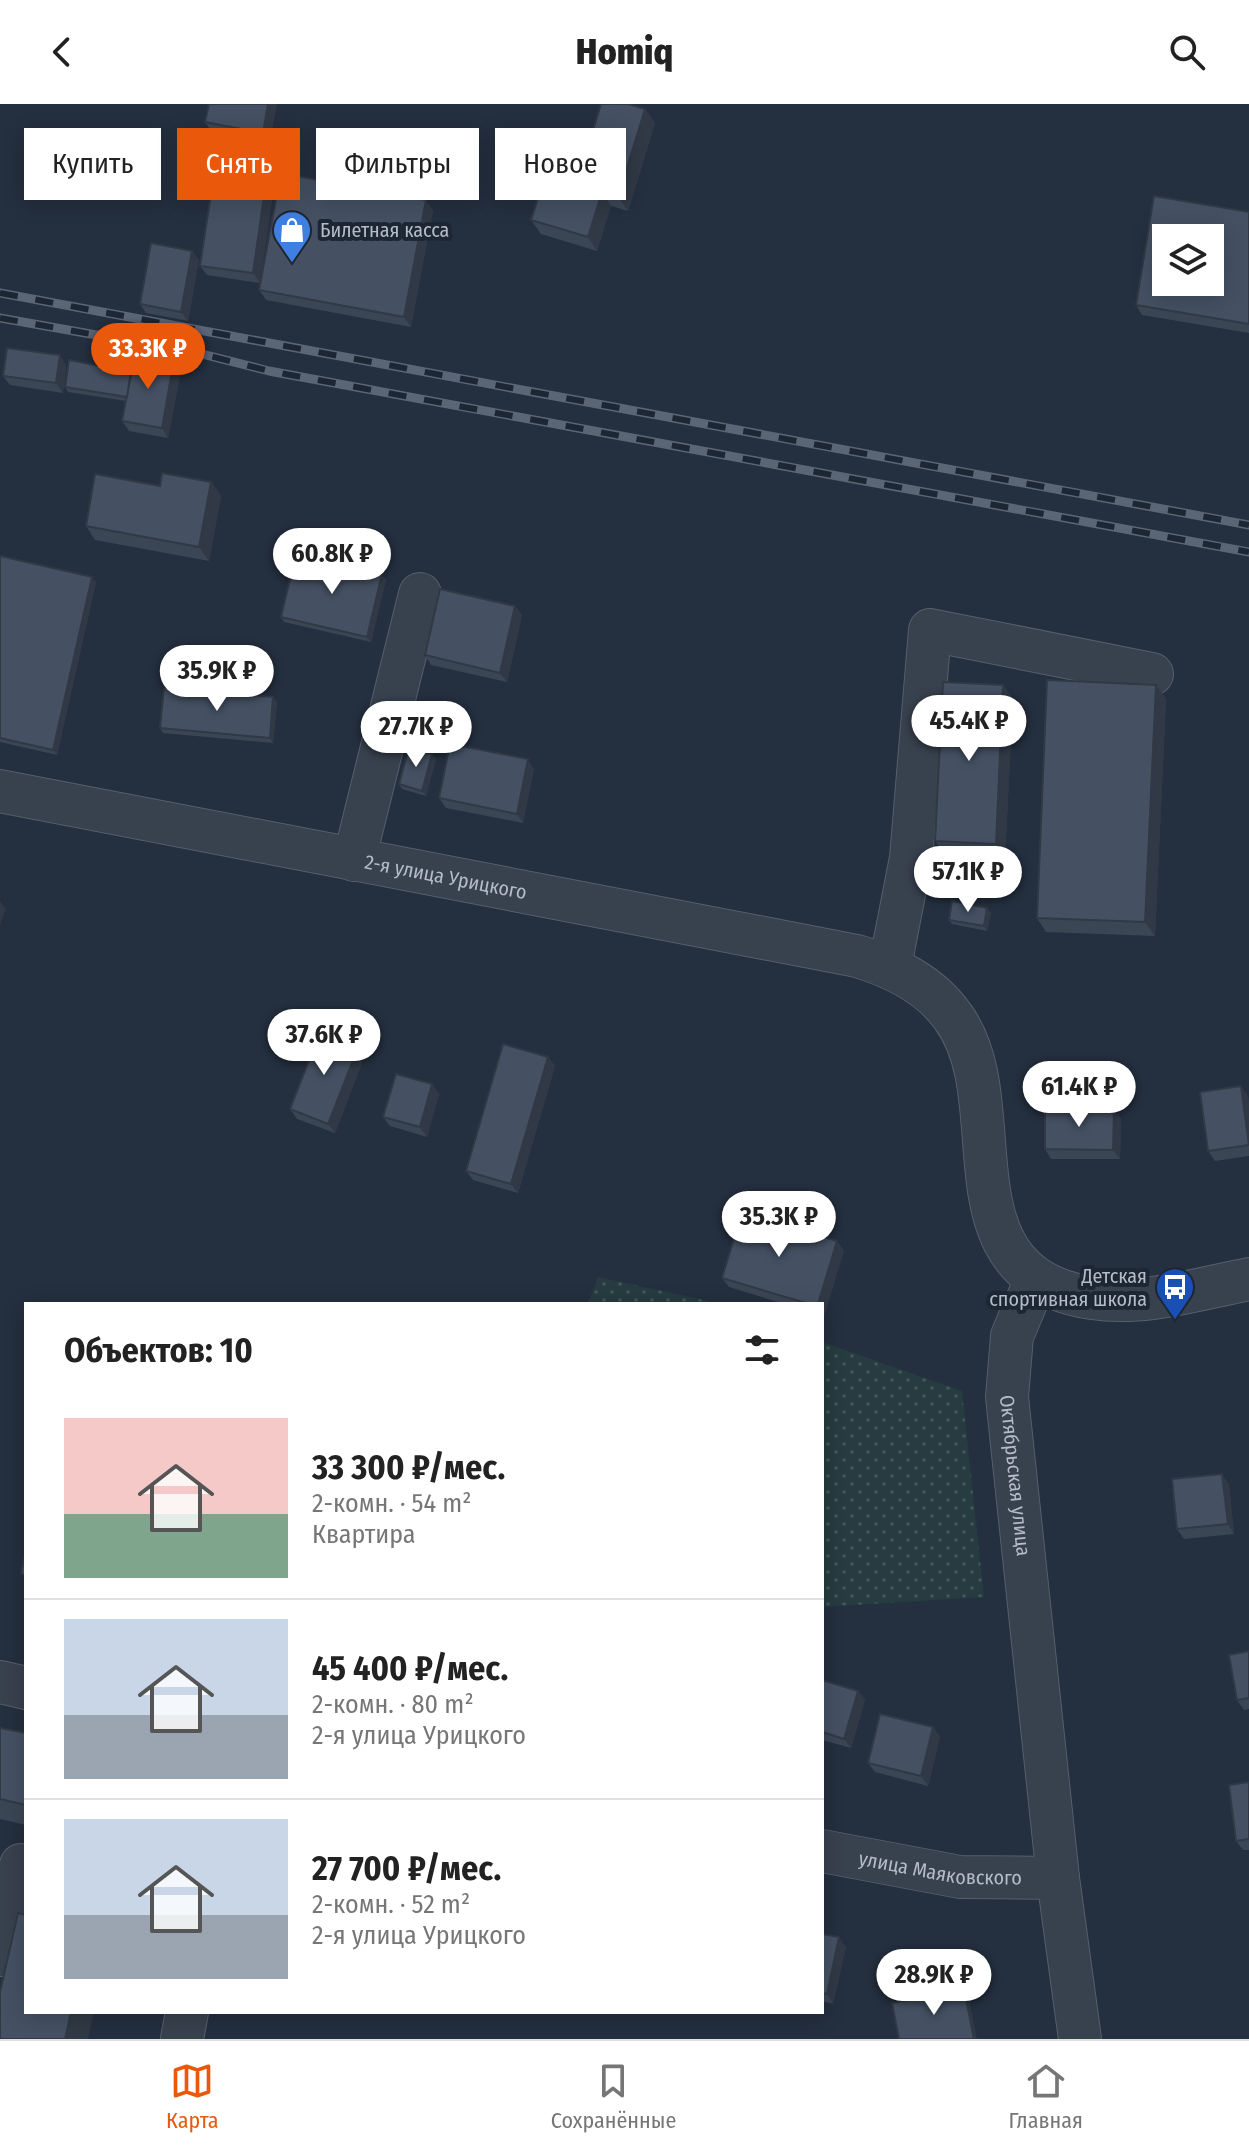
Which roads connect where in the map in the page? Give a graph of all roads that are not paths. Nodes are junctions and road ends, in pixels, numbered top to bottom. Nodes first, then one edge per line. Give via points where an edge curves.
1 (420, 594) dead end
2 (1152, 674) dead end
3 (0, 791) edge
4 (354, 860) junction
5 (890, 966) junction
6 (1036, 1279) junction
7 (1249, 1279) edge
8 (0, 1682) edge
9 (24, 1688) edge
10 (824, 1851) edge
11 (16, 1864) edge
12 (1058, 1878) junction
13 (0, 1955) edge
14 (187, 2014) edge
15 (182, 2039) edge
16 (1080, 2039) edge

1 - 4 street
2 - 5 street via 930,630 911,858
3 - 4 street, 2-я улица Урицкого
4 - 5 street, 2-я улица Урицкого
5 - 6 street via 945,1006 969,1047 991,1206 1016,1260
6 - 7 street via 1094,1299 1129,1300
6 - 12 street, Октябрьская улица via 1012,1336 1007,1397
8 - 9 street
10 - 12 street, улица Маяковского via 960,1877
11 - 13 street
12 - 16 street, Октябрьская улица
14 - 15 street

